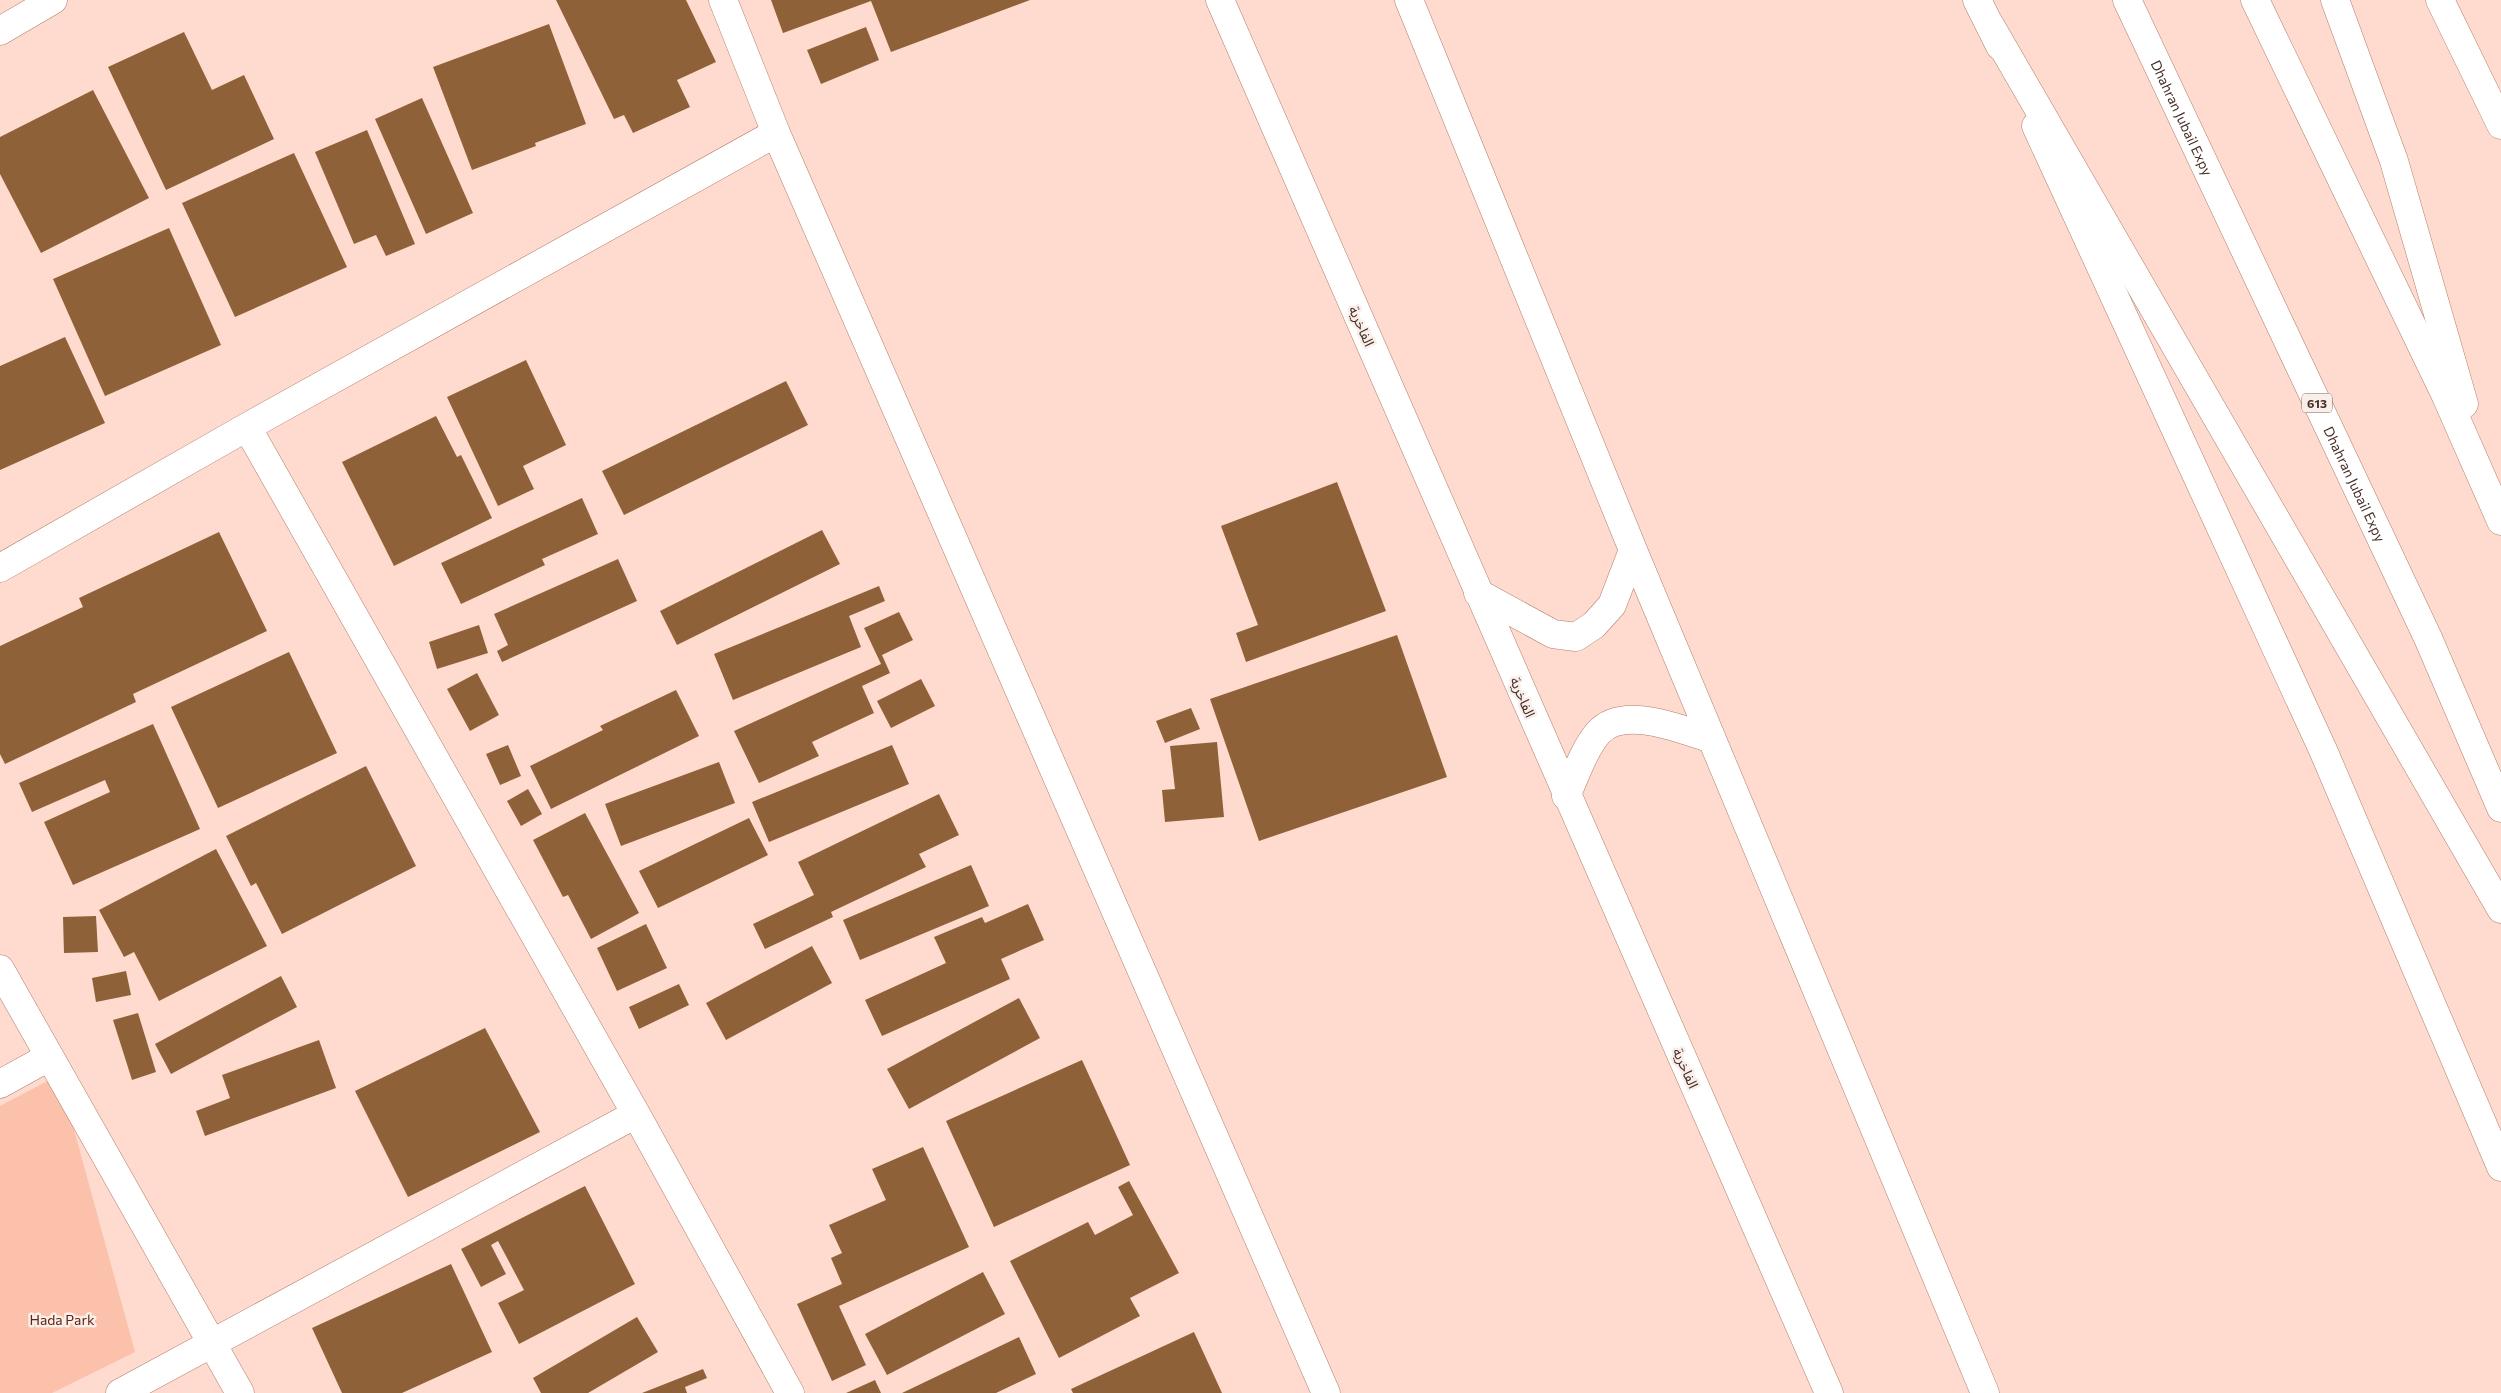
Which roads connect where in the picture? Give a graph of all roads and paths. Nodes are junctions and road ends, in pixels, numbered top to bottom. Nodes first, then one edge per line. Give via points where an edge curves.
1 (53, 0) edge
2 (723, 0) edge
3 (1220, 0) edge
4 (1409, 0) edge
5 (1977, 0) edge
6 (2126, 0) edge
7 (2255, 0) edge
8 (2335, 0) edge
9 (2440, 0) edge
10 (1990, 25) junction
11 (0, 31) edge
12 (2501, 125) edge
13 (776, 133) junction
14 (247, 427) junction
15 (2496, 511) edge
16 (1634, 550) junction
17 (0, 568) edge
18 (1478, 593) junction
19 (1712, 739) junction
20 (1566, 796) junction
21 (2501, 808) edge
22 (2501, 909) edge
23 (0, 969) edge
24 (48, 1056) junction
25 (0, 1084) edge
26 (636, 1114) junction
27 (2501, 1167) edge
28 (213, 1343) junction
29 (120, 1393) edge
30 (240, 1393) edge
31 (790, 1393) edge
32 (1326, 1393) edge
33 (1829, 1393) edge
34 (1985, 1393) edge

1 - 11 main road
2 - 13 main road
3 - 18 main road, الفاخرية
4 - 16 main road
5 - 10 main road
6 - 21 main road, Dhahran Jubail Expy / 613 via 2428,638
7 - 15 main road via 2446,396
8 - 15 main road via 2394,161
9 - 12 main road
10 - 22 main road
10 - 27 main road via 2323,750
13 - 14 main road
13 - 32 main road
14 - 17 main road
14 - 26 main road
16 - 18 main road via 1612,605 1594,625 1576,637 1553,634
16 - 19 main road
18 - 20 main road, الفاخرية
19 - 20 main road via 1640,720 1612,723 1599,732 1587,749
19 - 34 main road
20 - 33 main road, الفاخرية
23 - 24 main road
24 - 25 main road
24 - 28 main road
26 - 28 main road
26 - 31 main road
28 - 29 main road
28 - 30 main road

